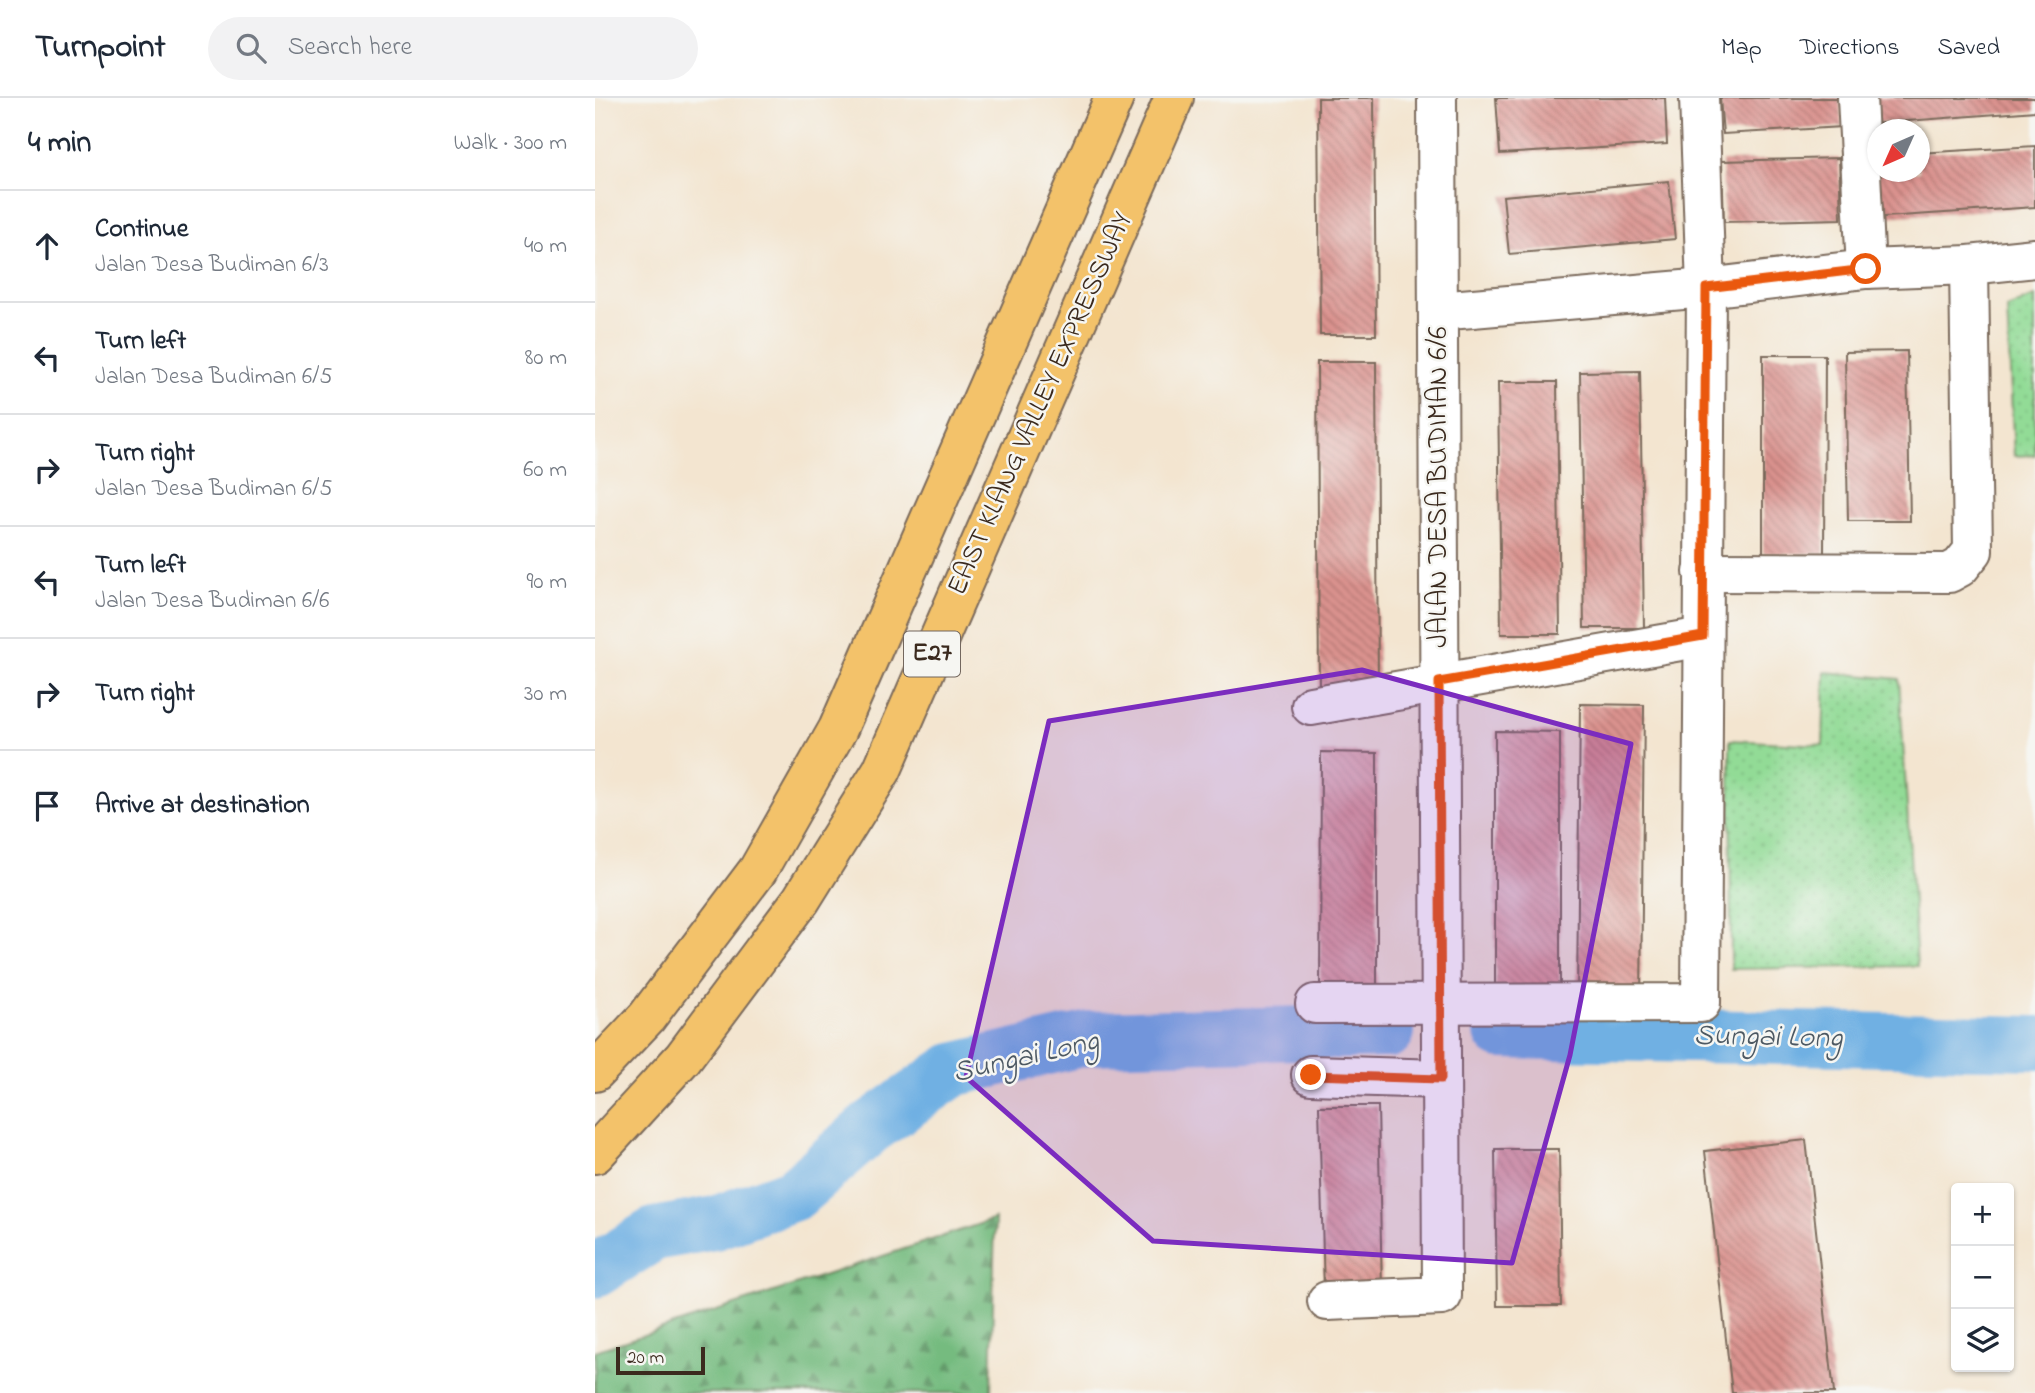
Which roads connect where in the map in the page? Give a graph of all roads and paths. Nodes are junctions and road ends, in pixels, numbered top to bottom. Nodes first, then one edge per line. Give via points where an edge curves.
1 (1114, 98) edge
2 (1174, 98) edge
3 (1437, 98) edge
4 (1699, 98) edge
5 (1857, 98) edge
6 (2035, 258) edge
7 (1969, 265) junction
8 (1866, 269) junction
9 (1706, 288) junction
10 (1438, 311) junction
11 (1703, 572) junction
12 (1703, 636) junction
13 (1439, 682) junction
14 (1311, 706) dead end
15 (1315, 1004) dead end
16 (1441, 1004) junction
17 (595, 1072) edge
18 (1311, 1075) dead end
19 (1441, 1079) junction
20 (595, 1154) edge
21 (1327, 1301) dead end

1 - 17 highway, EAST KLANG VALLEY EXPRESSWAY / E27 via 838,729 758,870 647,1017
2 - 20 highway, EAST KLANG VALLEY EXPRESSWAY / E27 via 882,770 778,932 683,1058
3 - 10 street, JALAN DESA BUDIMAN 6/6
4 - 9 street
5 - 8 street
6 - 7 street
7 - 8 street
7 - 11 street via 1973,551 1960,567 1949,573
8 - 9 street
9 - 10 street
9 - 11 street
10 - 13 street, JALAN DESA BUDIMAN 6/6
11 - 12 street
12 - 13 street
12 - 16 street via 1700,1003
13 - 14 street
13 - 16 street, JALAN DESA BUDIMAN 6/6
15 - 16 street
16 - 19 street, JALAN DESA BUDIMAN 6/6
18 - 19 street
19 - 21 street, JALAN DESA BUDIMAN 6/6 via 1442,1296

